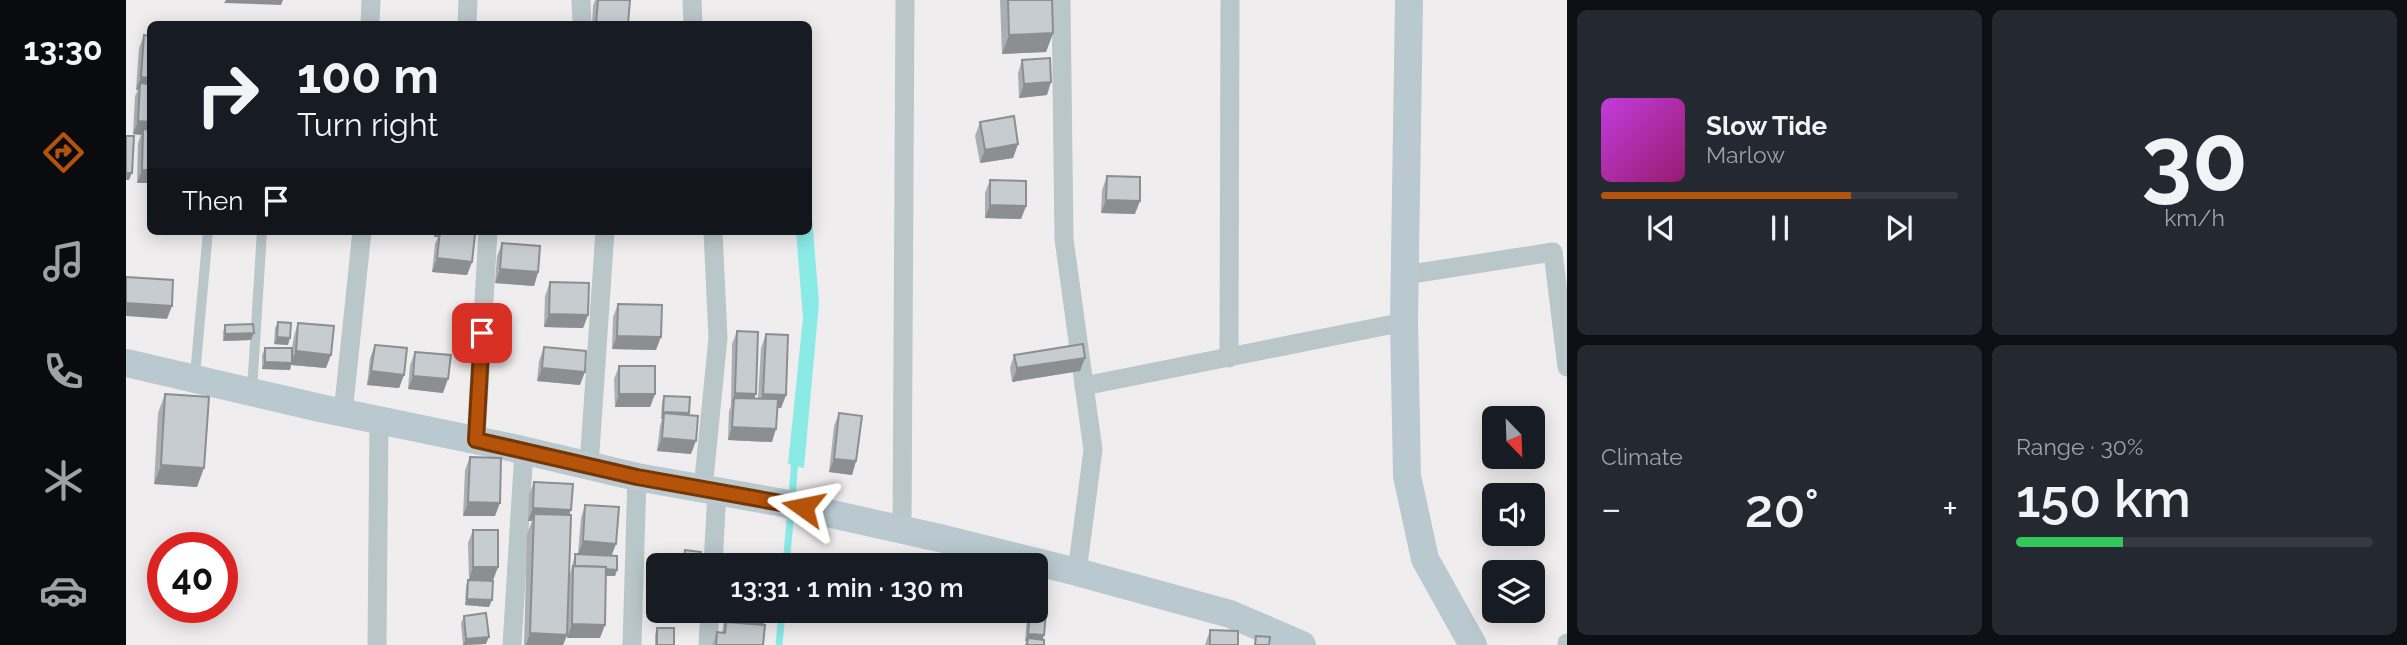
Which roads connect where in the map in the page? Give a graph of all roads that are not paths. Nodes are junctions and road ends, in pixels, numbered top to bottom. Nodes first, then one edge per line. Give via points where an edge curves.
1 (372, 0) edge
2 (468, 0) edge
3 (581, 0) edge
4 (692, 0) edge
5 (905, 0) edge
6 (1061, 0) edge
7 (1230, 0) edge
8 (1409, 0) edge
9 (370, 21) edge
10 (467, 21) edge
11 (582, 21) edge
12 (693, 21) edge
13 (208, 235) edge
14 (262, 235) edge
15 (362, 235) edge
16 (488, 235) edge
17 (605, 235) edge
18 (713, 235) edge
19 (1405, 275) junction
20 (1564, 309) edge
21 (1404, 322) junction
22 (1229, 358) junction
23 (126, 363) edge
24 (1567, 368) edge
25 (195, 379) junction
26 (1084, 386) junction
27 (252, 392) junction
28 (343, 412) junction
29 (379, 420) junction
30 (476, 440) junction
31 (524, 450) junction
32 (589, 466) junction
33 (637, 477) junction
34 (710, 490) junction
35 (902, 530) junction
36 (713, 553) edge
37 (1077, 572) junction
38 (709, 623) edge
39 (377, 645) edge
40 (512, 645) edge
41 (632, 645) edge
42 (708, 645) edge
43 (1302, 645) edge
44 (1473, 645) edge

1 - 9 street
2 - 10 street
3 - 11 street
4 - 12 street
5 - 35 street
6 - 26 street via 1064,239
7 - 22 street
8 - 19 street
13 - 25 lane
14 - 27 lane
15 - 28 street
16 - 30 street
17 - 32 street
18 - 34 street via 718,338
19 - 20 street via 1553,252
19 - 21 street
20 - 24 street
21 - 22 street
21 - 44 street via 1407,476 1425,559
22 - 26 street
23 - 25 street
25 - 27 street
26 - 37 street via 1093,450
27 - 28 street
28 - 29 street
29 - 30 street
29 - 39 street
30 - 31 street
31 - 32 street
31 - 40 street
32 - 33 street
33 - 34 street
33 - 41 street
34 - 35 street
34 - 36 street
35 - 37 street
37 - 43 street via 1230,614
38 - 42 street

